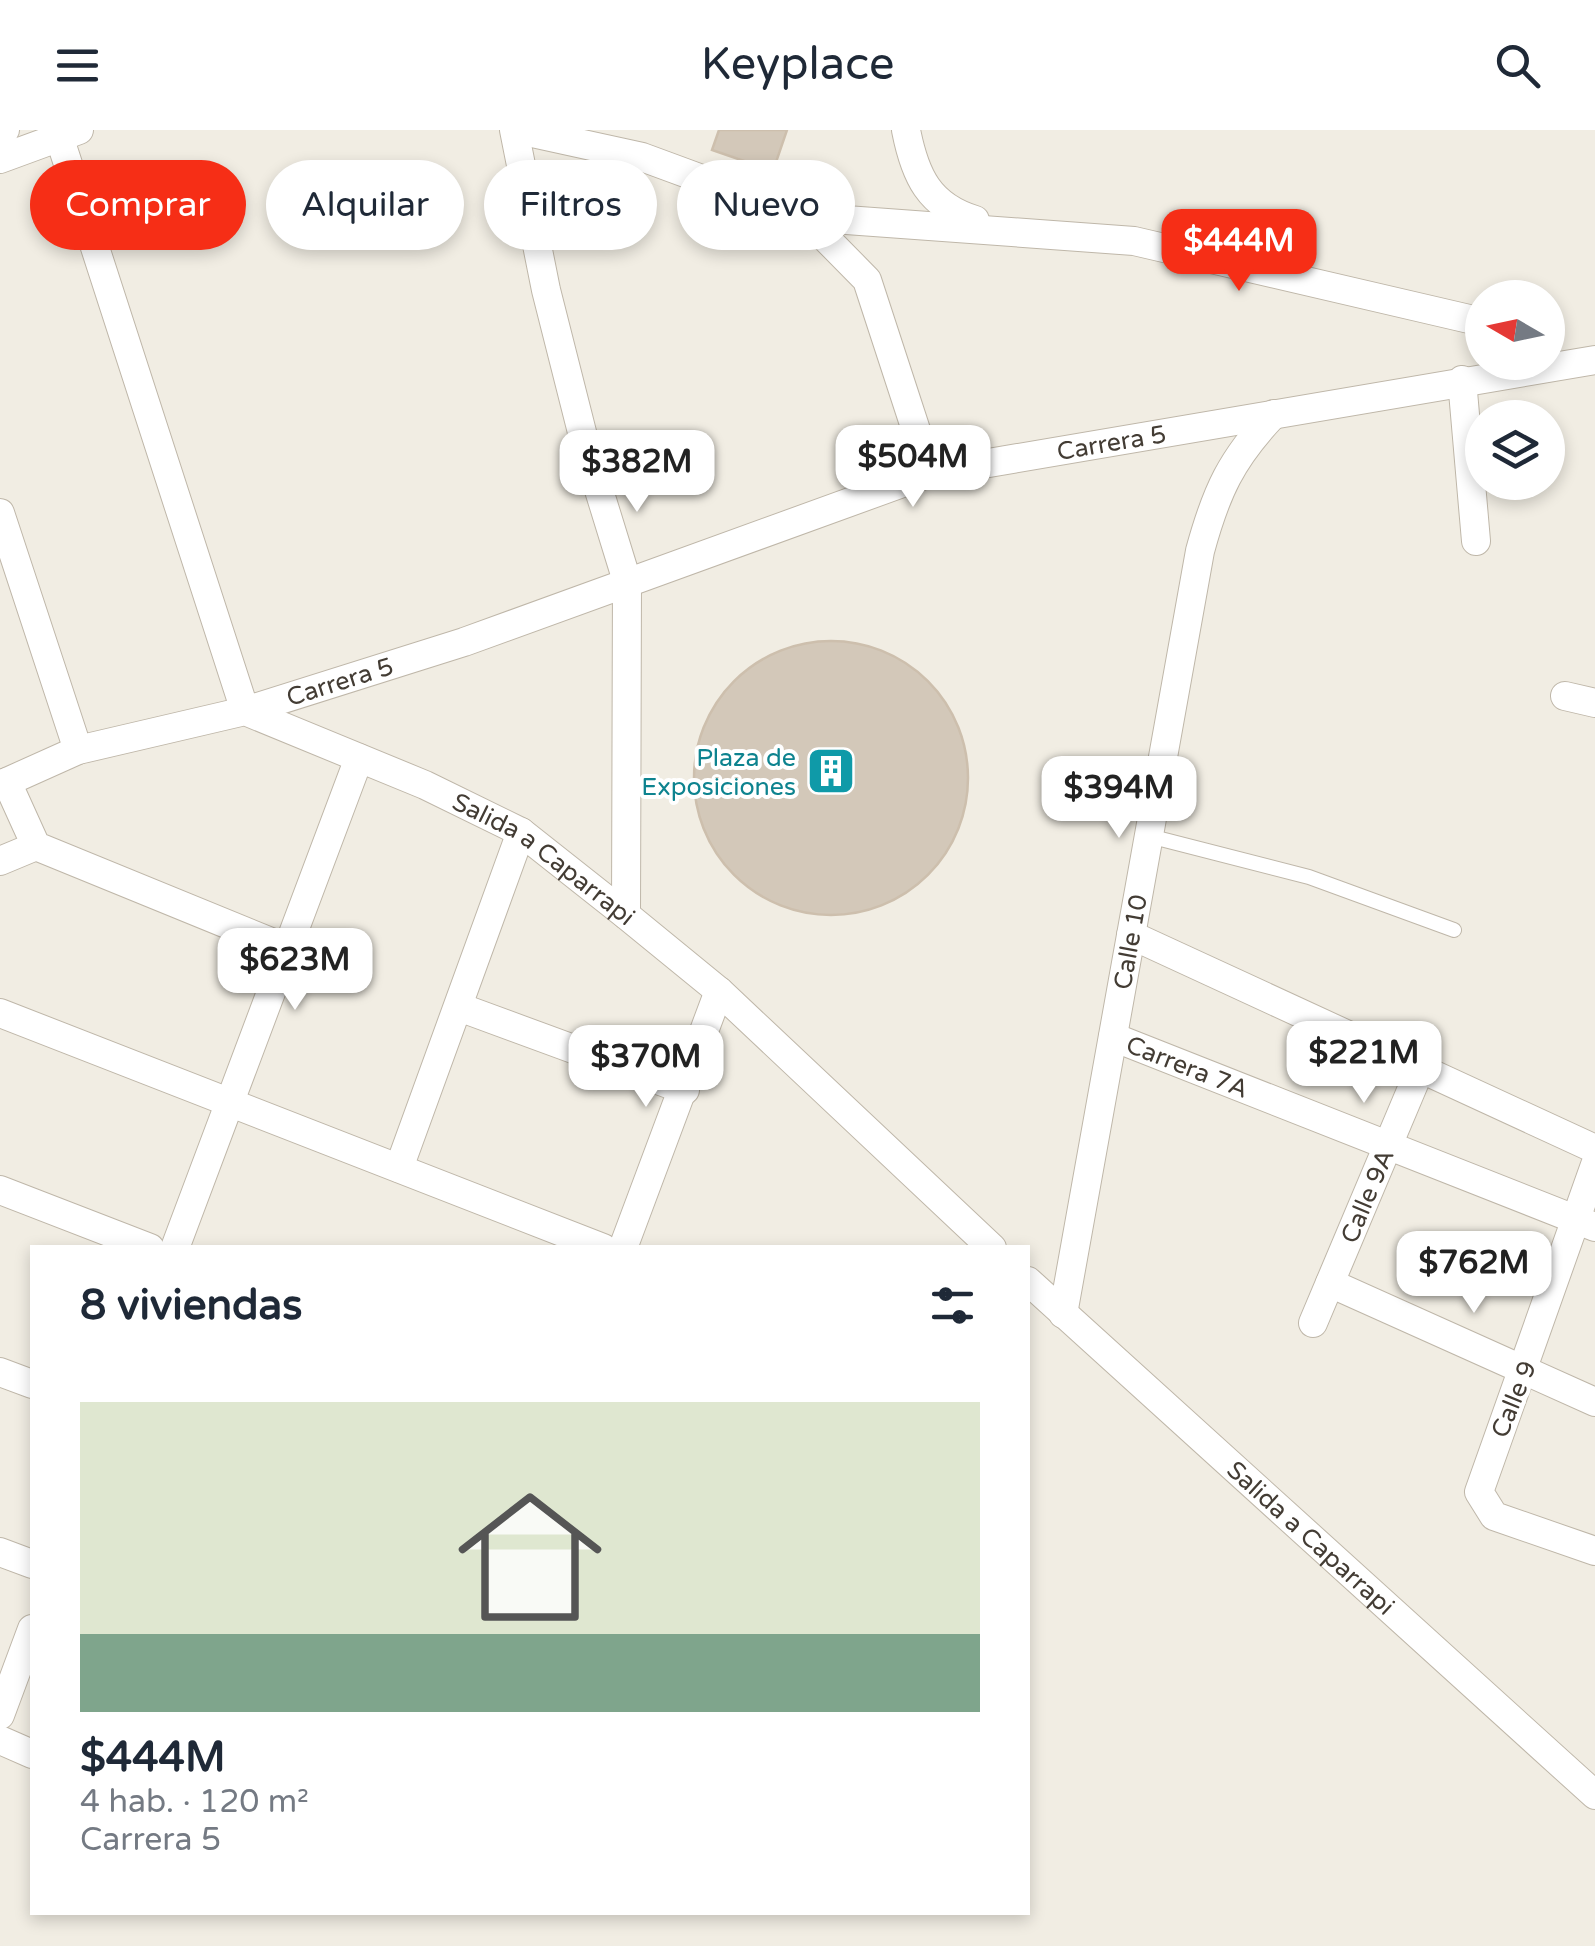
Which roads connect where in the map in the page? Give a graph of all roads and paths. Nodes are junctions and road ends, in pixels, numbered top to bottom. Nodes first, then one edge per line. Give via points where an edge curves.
1 (517, 130) edge
2 (906, 130) edge
3 (66, 133) edge
4 (0, 159) edge
5 (677, 170) edge
6 (855, 220) edge
7 (1002, 228) junction
8 (837, 250) edge
9 (1465, 318) edge
10 (1565, 351) edge
11 (1592, 361) edge
12 (1462, 380) junction
13 (1274, 414) junction
14 (930, 473) junction
15 (0, 512) edge
16 (1476, 542) dead end
17 (628, 581) junction
18 (1565, 696) dead end
19 (1595, 703) edge
20 (245, 711) junction
21 (78, 750) junction
22 (360, 758) junction
23 (3, 784) edge
24 (521, 832) junction
25 (1149, 836) junction
26 (36, 846) junction
27 (0, 862) edge
28 (626, 915) junction
29 (1454, 930) dead end
30 (1131, 935) junction
31 (288, 949) junction
32 (719, 991) junction
33 (459, 1007) junction
34 (0, 1012) edge
35 (1113, 1038) junction
36 (1420, 1067) junction
37 (685, 1090) junction
38 (230, 1102) junction
39 (1388, 1146) junction
40 (1595, 1149) edge
41 (1595, 1165) edge
42 (399, 1168) junction
43 (0, 1190) edge
44 (1586, 1223) edge
45 (142, 1245) edge
46 (177, 1245) edge
47 (595, 1245) edge
48 (624, 1245) edge
49 (989, 1245) edge
50 (1030, 1283) edge
51 (1330, 1283) junction
52 (1063, 1314) junction
53 (1313, 1324) dead end
54 (1525, 1371) junction
55 (0, 1372) edge
56 (30, 1383) edge
57 (1595, 1402) edge
58 (1595, 1551) edge
59 (0, 1552) edge
60 (30, 1563) edge
61 (30, 1634) edge
62 (0, 1715) edge
63 (0, 1740) edge
64 (30, 1753) edge
65 (1595, 1795) edge

1 - 5 street
1 - 17 street via 572,395
2 - 7 street via 913,167 946,211
3 - 4 street
3 - 20 street
6 - 7 street
7 - 9 street via 1134,241
8 - 14 street via 867,280
10 - 11 street
11 - 12 street, Carrera 5
12 - 13 street, Carrera 5
12 - 16 street
13 - 14 street, Carrera 5
13 - 25 street, Calle 10 via 1244,446 1216,493
14 - 17 street, Carrera 5
15 - 21 street
17 - 20 street, Carrera 5 via 464,642
17 - 28 street
18 - 19 street
20 - 21 street
20 - 22 street, Salida a Caparrapi
21 - 23 street
22 - 24 street, Salida a Caparrapi
22 - 31 street
23 - 26 street
24 - 28 street, Salida a Caparrapi
24 - 33 street
25 - 29 lane via 1309,877
25 - 30 street, Calle 10
26 - 27 street
26 - 31 street
28 - 32 street, Salida a Caparrapi
30 - 35 street, Calle 10
30 - 36 street
31 - 38 street
32 - 37 street
32 - 49 street, Salida a Caparrapi
33 - 37 street
33 - 42 street
34 - 38 street
35 - 39 street, Carrera 7A
35 - 52 street, Calle 10
36 - 39 street, Calle 9A
36 - 40 street
37 - 48 street
38 - 42 street
38 - 46 street
39 - 44 street, Carrera 7A
39 - 51 street, Calle 9A
41 - 44 street, Calle 9
42 - 47 street
43 - 45 street
44 - 54 street, Calle 9
50 - 52 street, Salida a Caparrapi
51 - 53 street, Calle 9A
51 - 54 street
52 - 65 street, Salida a Caparrapi
54 - 57 street
54 - 58 street, Calle 9 via 1479,1492 1494,1516
55 - 56 street
59 - 60 street
61 - 62 street
63 - 64 street

